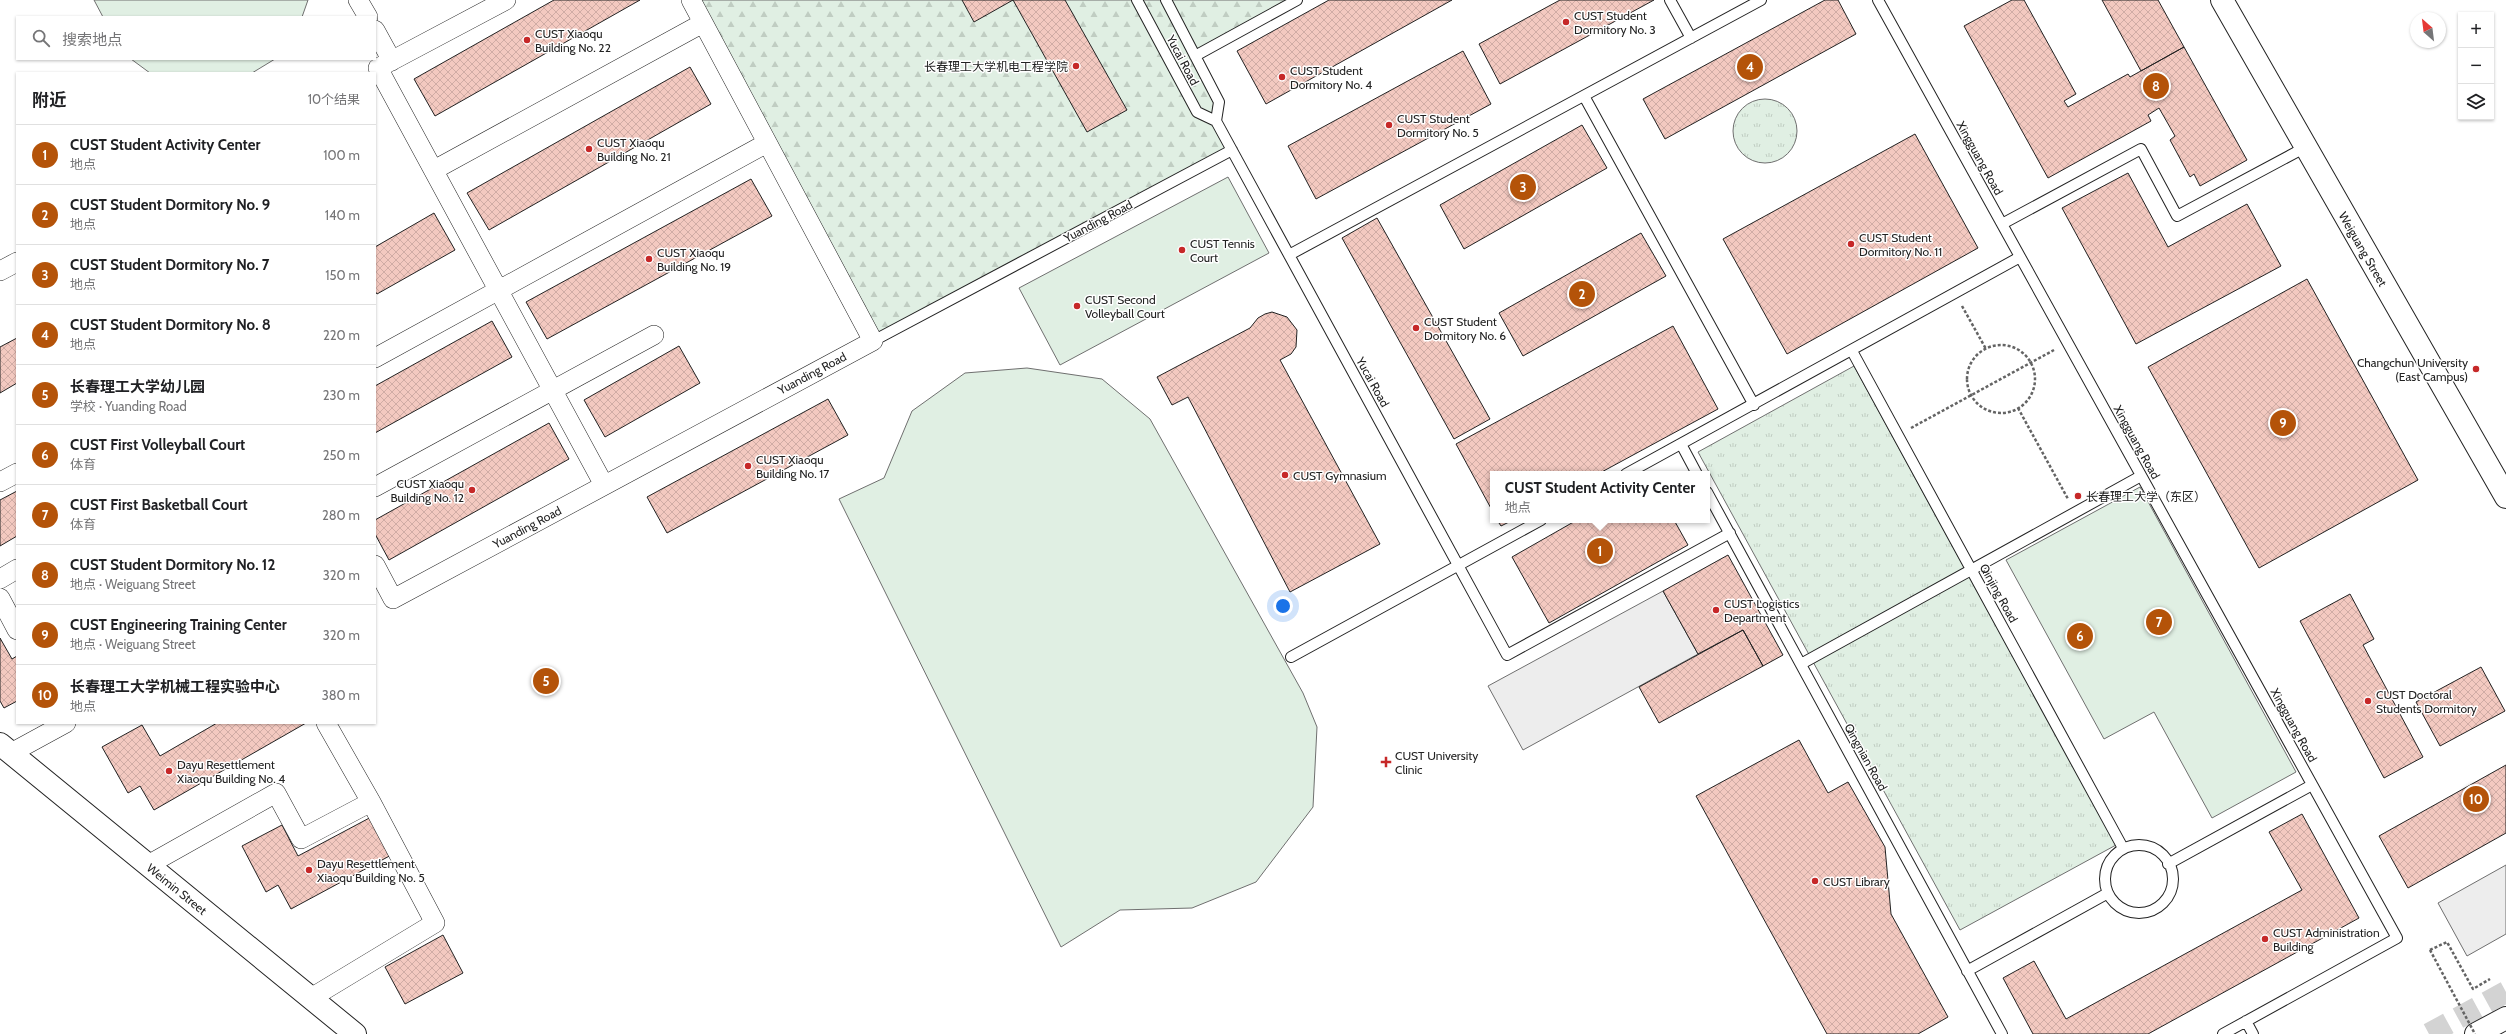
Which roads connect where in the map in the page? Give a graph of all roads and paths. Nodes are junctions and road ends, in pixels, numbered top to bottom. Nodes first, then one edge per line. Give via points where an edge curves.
1 (358, 0) edge
2 (506, 0) edge
3 (691, 0) edge
4 (1137, 0) edge
5 (1166, 0) edge
6 (1297, 0) edge
7 (1670, 0) edge
8 (1761, 0) edge
9 (1878, 0) edge
10 (2222, 0) edge
11 (367, 16) edge
12 (703, 24) junction
13 (376, 32) edge
14 (1691, 38) junction
15 (1195, 56) junction
16 (392, 61) junction
17 (1584, 96) junction
18 (1216, 121) junction
19 (767, 143) junction
20 (2304, 148) junction
21 (1232, 150) junction
22 (434, 170) junction
23 (2002, 224) junction
24 (1289, 255) junction
25 (2020, 257) junction
26 (16, 263) edge
27 (0, 271) edge
28 (498, 289) junction
29 (1955, 293) junction
30 (654, 335) dead end
31 (873, 341) junction
32 (2067, 342) junction
33 (1986, 349) junction
34 (1852, 351) junction
35 (376, 357) edge
36 (2030, 363) junction
37 (553, 390) junction
38 (1970, 395) junction
39 (1754, 404) junction
40 (2018, 408) junction
41 (1898, 434) junction
42 (1681, 444) junction
43 (1632, 471) edge
44 (1695, 471) edge
45 (16, 474) edge
46 (2141, 476) junction
47 (0, 482) edge
48 (604, 485) junction
49 (376, 486) edge
50 (1710, 497) edge
51 (2506, 497) edge
52 (2075, 513) junction
53 (1535, 523) edge
54 (1730, 534) junction
55 (1458, 565) junction
56 (376, 567) edge
57 (1971, 569) junction
58 (16, 570) edge
59 (0, 579) edge
60 (0, 598) edge
61 (16, 628) edge
62 (1291, 656) dead end
63 (1801, 664) junction
64 (64, 724) edge
65 (327, 724) edge
66 (6, 748) edge
67 (2312, 785) junction
68 (371, 802) junction
69 (2123, 848) junction
70 (2168, 864) junction
71 (148, 865) junction
72 (2108, 893) junction
73 (1967, 971) junction
74 (2490, 979) dead end
75 (311, 998) junction
76 (2506, 1018) edge
77 (2246, 1021) junction
78 (355, 1034) edge
79 (2002, 1034) edge
80 (2222, 1034) edge
81 (2253, 1034) edge
82 (2476, 1034) edge

1 - 11 street
2 - 16 street
3 - 12 street
4 - 18 lane, Yucai Road via 1197,112
5 - 15 lane, Yucai Road
6 - 15 lane
7 - 14 lane
8 - 14 lane
9 - 23 lane, Xingguang Road
10 - 20 main road, Weiguang Street
12 - 19 street
12 - 22 street
13 - 16 street
14 - 17 lane
15 - 18 lane, Yucai Road via 1219,102
16 - 22 street via 378,68
17 - 24 lane
17 - 39 lane
18 - 21 lane, Yucai Road
19 - 28 street
19 - 31 street
20 - 23 lane via 2177,216 2141,149
20 - 51 main road, Weiguang Street
21 - 24 lane, Yucai Road
21 - 31 lane, Yuanding Road
22 - 28 street
23 - 25 lane, Xingguang Road
24 - 55 lane, Yucai Road
25 - 29 lane
25 - 32 lane, Xingguang Road
26 - 27 street
28 - 35 street
28 - 37 street
29 - 33 path
29 - 34 lane
30 - 37 street
31 - 48 street, Yuanding Road
32 - 36 path
32 - 46 lane, Xingguang Road
33 - 36 path via 2009,346 2019,351
33 - 38 path via 1970,364 1967,374
34 - 39 lane
34 - 41 lane, Qinjing Road
36 - 38 path
36 - 40 path via 2034,380 2032,391
37 - 48 street
37 - 49 street
38 - 40 path via 1977,404 1997,413
38 - 41 path
39 - 42 lane
40 - 52 path
41 - 57 lane, Qinjing Road
42 - 43 lane
42 - 44 lane
45 - 47 street
46 - 52 lane
46 - 67 lane, Xingguang Road
48 - 56 street, Yuanding Road via 393,599
50 - 54 lane, Qingnian Road
52 - 57 lane
53 - 55 lane
54 - 55 lane, Yucai Road via 1507,655
54 - 63 lane, Qingnian Road
55 - 62 lane
57 - 63 lane
57 - 69 lane, Qinjing Road
58 - 59 street
60 - 61 street
63 - 73 lane, Qingnian Road
64 - 66 street
65 - 68 street
66 - 71 main road, Weimin Street
67 - 70 lane
67 - 77 lane, Xingguang Road via 2397,938
68 - 71 street via 301,839 276,793
68 - 75 street via 435,922
69 - 70 lane via 2140,844 2152,847 2162,853
69 - 72 lane via 2110,859 2106,870 2105,882
70 - 72 lane via 2173,872 2170,894 2154,909 2144,912 2122,909
71 - 75 main road, Weimin Street
72 - 73 lane
73 - 79 lane, Qingnian Road
74 - 82 path, bridge via 2473,989 2447,942 2430,950
75 - 78 main road, Weimin Street
76 - 82 main road
77 - 80 lane
77 - 81 lane

